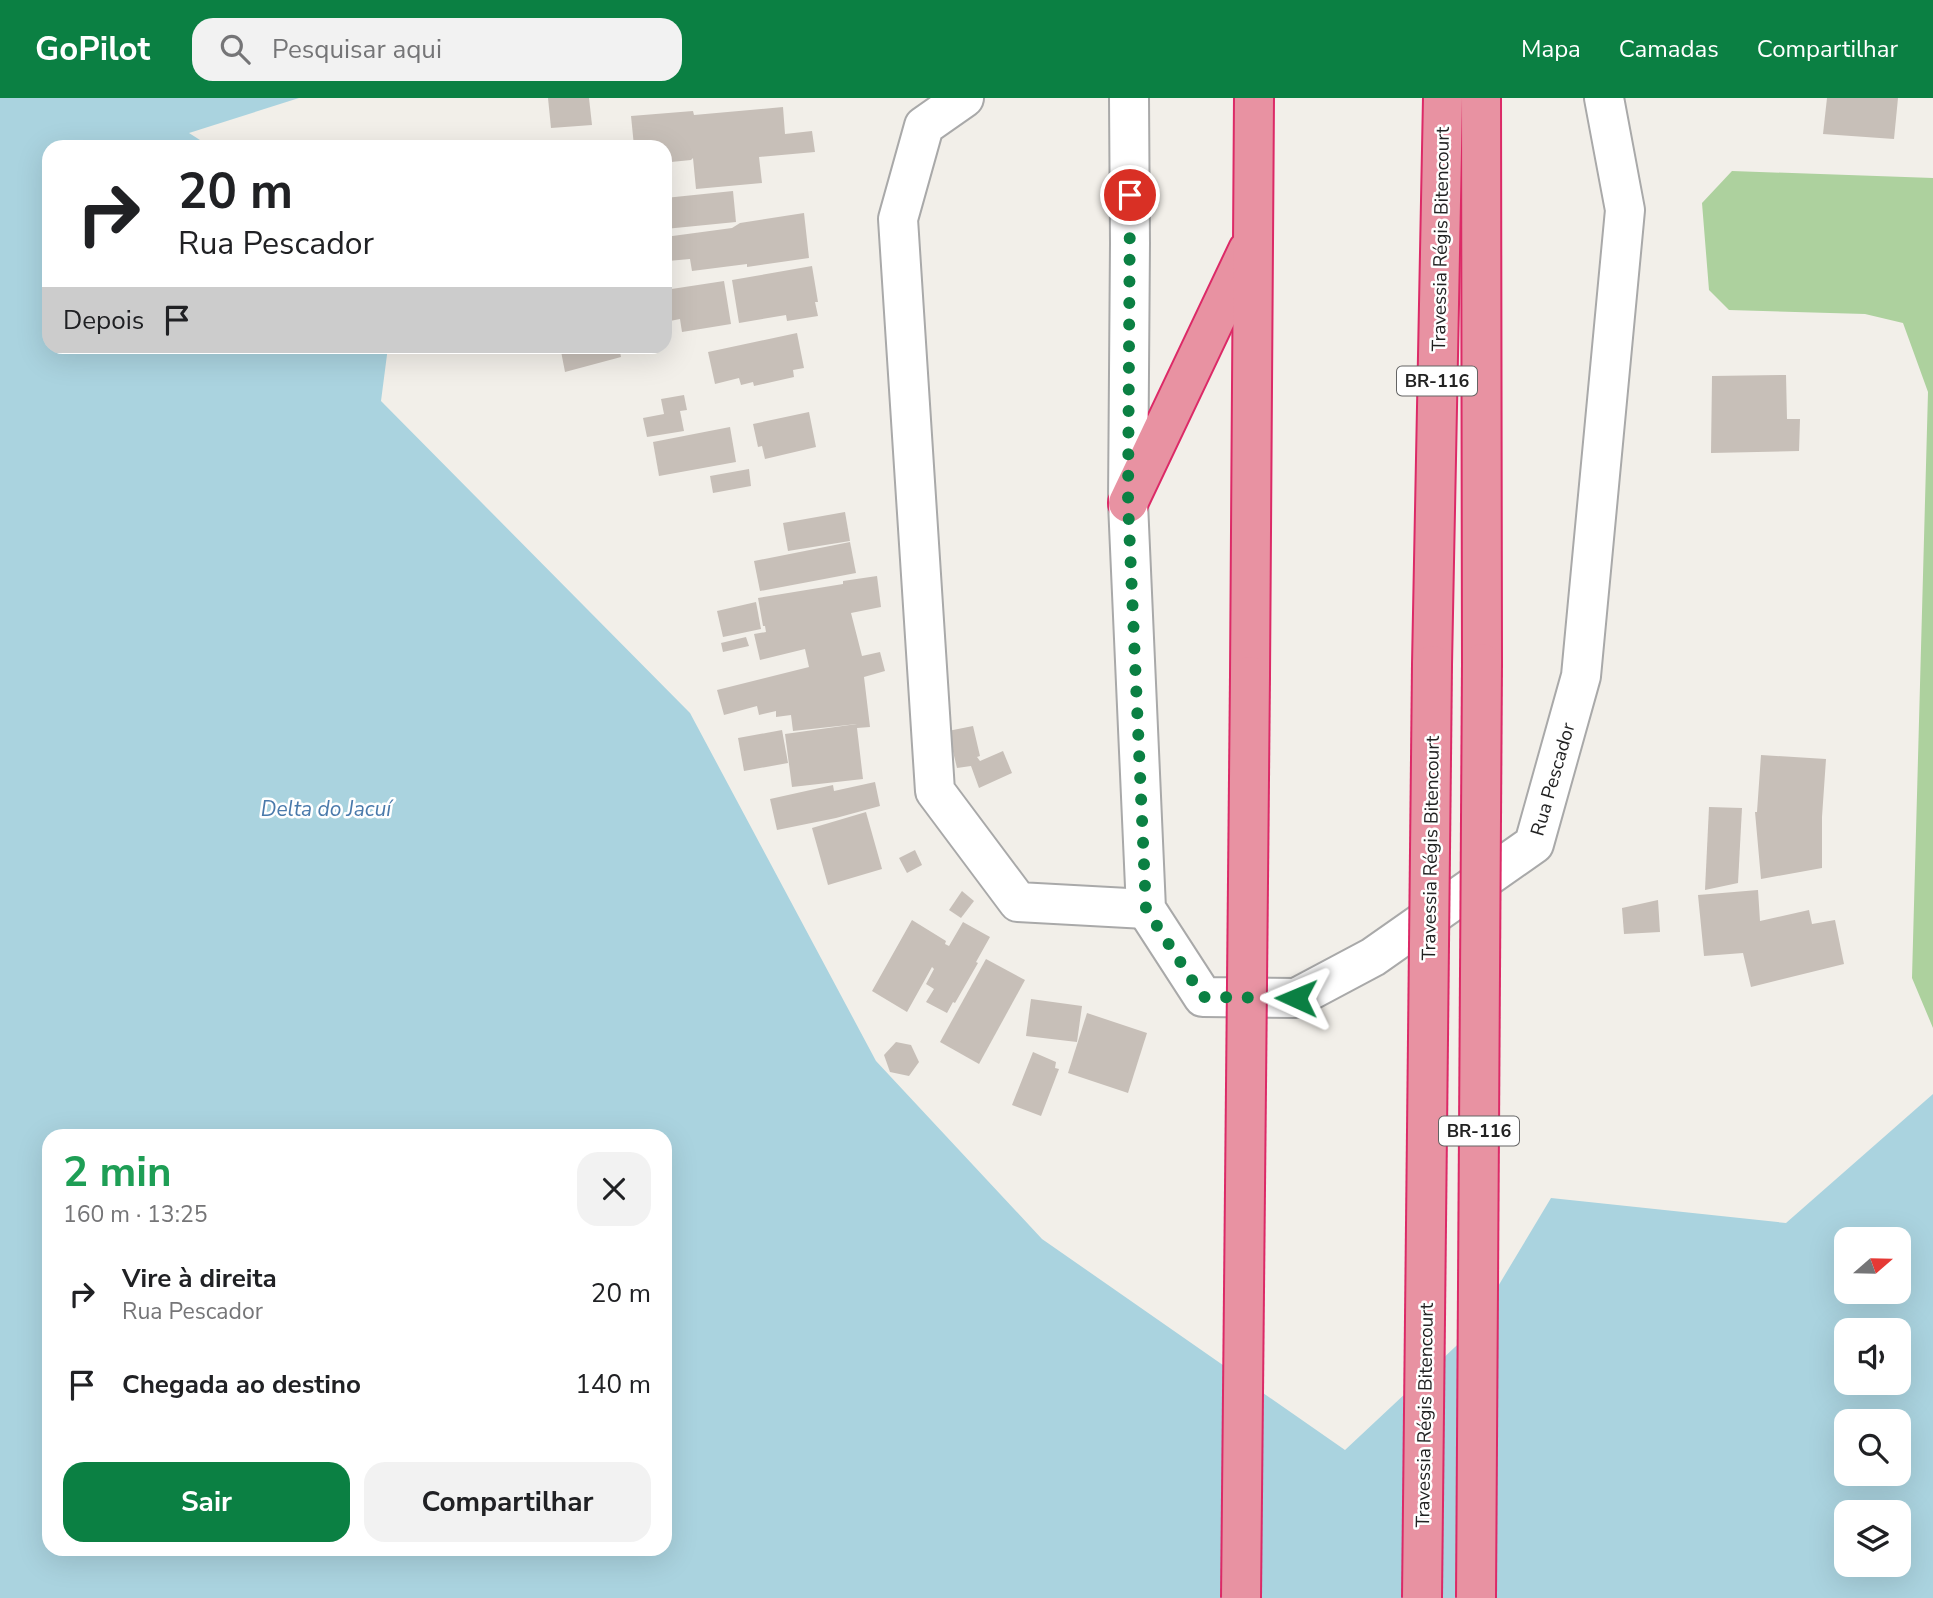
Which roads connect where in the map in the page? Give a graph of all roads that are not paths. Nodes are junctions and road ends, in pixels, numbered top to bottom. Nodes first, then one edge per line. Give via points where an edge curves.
1 (964, 98) edge
2 (1129, 98) edge
3 (1254, 98) edge
4 (1481, 98) edge
5 (1604, 98) edge
6 (1442, 103) edge
7 (1253, 239) junction
8 (1128, 503) junction
9 (1146, 909) junction
10 (1241, 1598) edge
11 (1422, 1598) edge
12 (1476, 1598) edge

1 - 9 street via 924,126 898,219 935,792 1018,902
2 - 8 street
3 - 7 highway
4 - 12 highway, Travessia Régis Bitencourt / BR-116, bridge
5 - 9 street, Rua Pescador via 1625,210 1581,676 1534,844 1373,957 1296,998 1203,997
6 - 11 highway, Travessia Régis Bitencourt / BR-116, bridge
7 - 8 highway
7 - 10 highway, bridge
8 - 9 street

